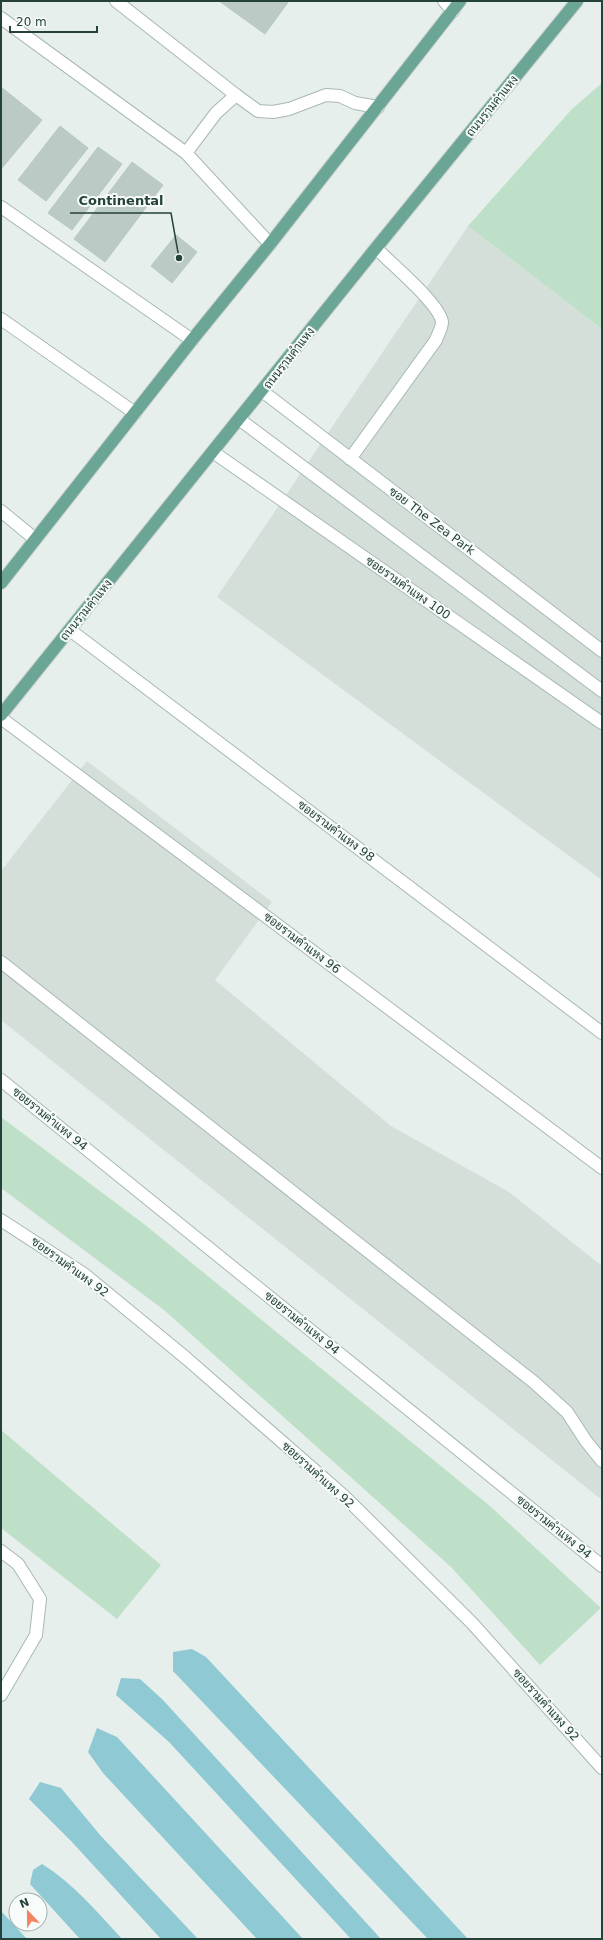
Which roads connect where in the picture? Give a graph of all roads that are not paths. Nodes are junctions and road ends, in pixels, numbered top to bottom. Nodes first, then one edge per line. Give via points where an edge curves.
1 (116, 1) edge
2 (444, 1) edge
3 (460, 1) edge
4 (578, 1) edge
5 (453, 11) junction
6 (2, 20) edge
7 (236, 95) junction
8 (378, 107) junction
9 (186, 153) junction
10 (1, 207) edge
11 (270, 244) junction
12 (376, 248) junction
13 (1, 320) edge
14 (192, 340) junction
15 (262, 392) junction
16 (135, 413) junction
17 (239, 420) junction
18 (213, 452) junction
19 (350, 459) junction
20 (1, 511) edge
21 (35, 539) junction
22 (1, 583) edge
23 (70, 630) junction
24 (602, 651) edge
25 (602, 690) edge
26 (1, 716) edge
27 (602, 723) edge
28 (1, 962) edge
29 (602, 1032) edge
30 (1, 1080) edge
31 (602, 1168) edge
32 (1, 1220) edge
33 (602, 1461) edge
34 (1, 1551) edge
35 (602, 1566) edge
36 (1, 1696) edge
37 (602, 1768) edge

1 - 7 street
2 - 5 street
3 - 5 main road
4 - 12 main road, ถนนรามคำแหง
5 - 8 main road
6 - 9 street
7 - 8 street via 258,111 289,109 326,95 340,96
7 - 9 street via 216,113
8 - 11 main road
9 - 11 street
10 - 14 street
11 - 14 main road
12 - 15 main road, ถนนรามคำแหง
12 - 19 street via 432,303 442,322 436,340
13 - 16 street
14 - 16 main road
15 - 17 main road, ถนนรามคำแหง
15 - 19 street, ซอย The Zea Park
16 - 21 main road
17 - 18 main road, ถนนรามคำแหง
17 - 25 street
18 - 23 main road, ถนนรามคำแหง
18 - 27 street, ซอยรามคำแหง 100
19 - 24 street, ซอย The Zea Park
20 - 21 street
21 - 22 main road
23 - 26 main road, ถนนรามคำแหง
23 - 29 street, ซอยรามคําแหง 98
26 - 31 street, ซอยรามคําแหง 96
28 - 33 street via 535,1383 567,1412
30 - 35 street, ซอยรามคําแหง 94
32 - 37 street, ซอยรามคําแหง 92 via 84,1274 186,1358 344,1496 472,1623
34 - 36 street via 18,1564 40,1600 36,1635

